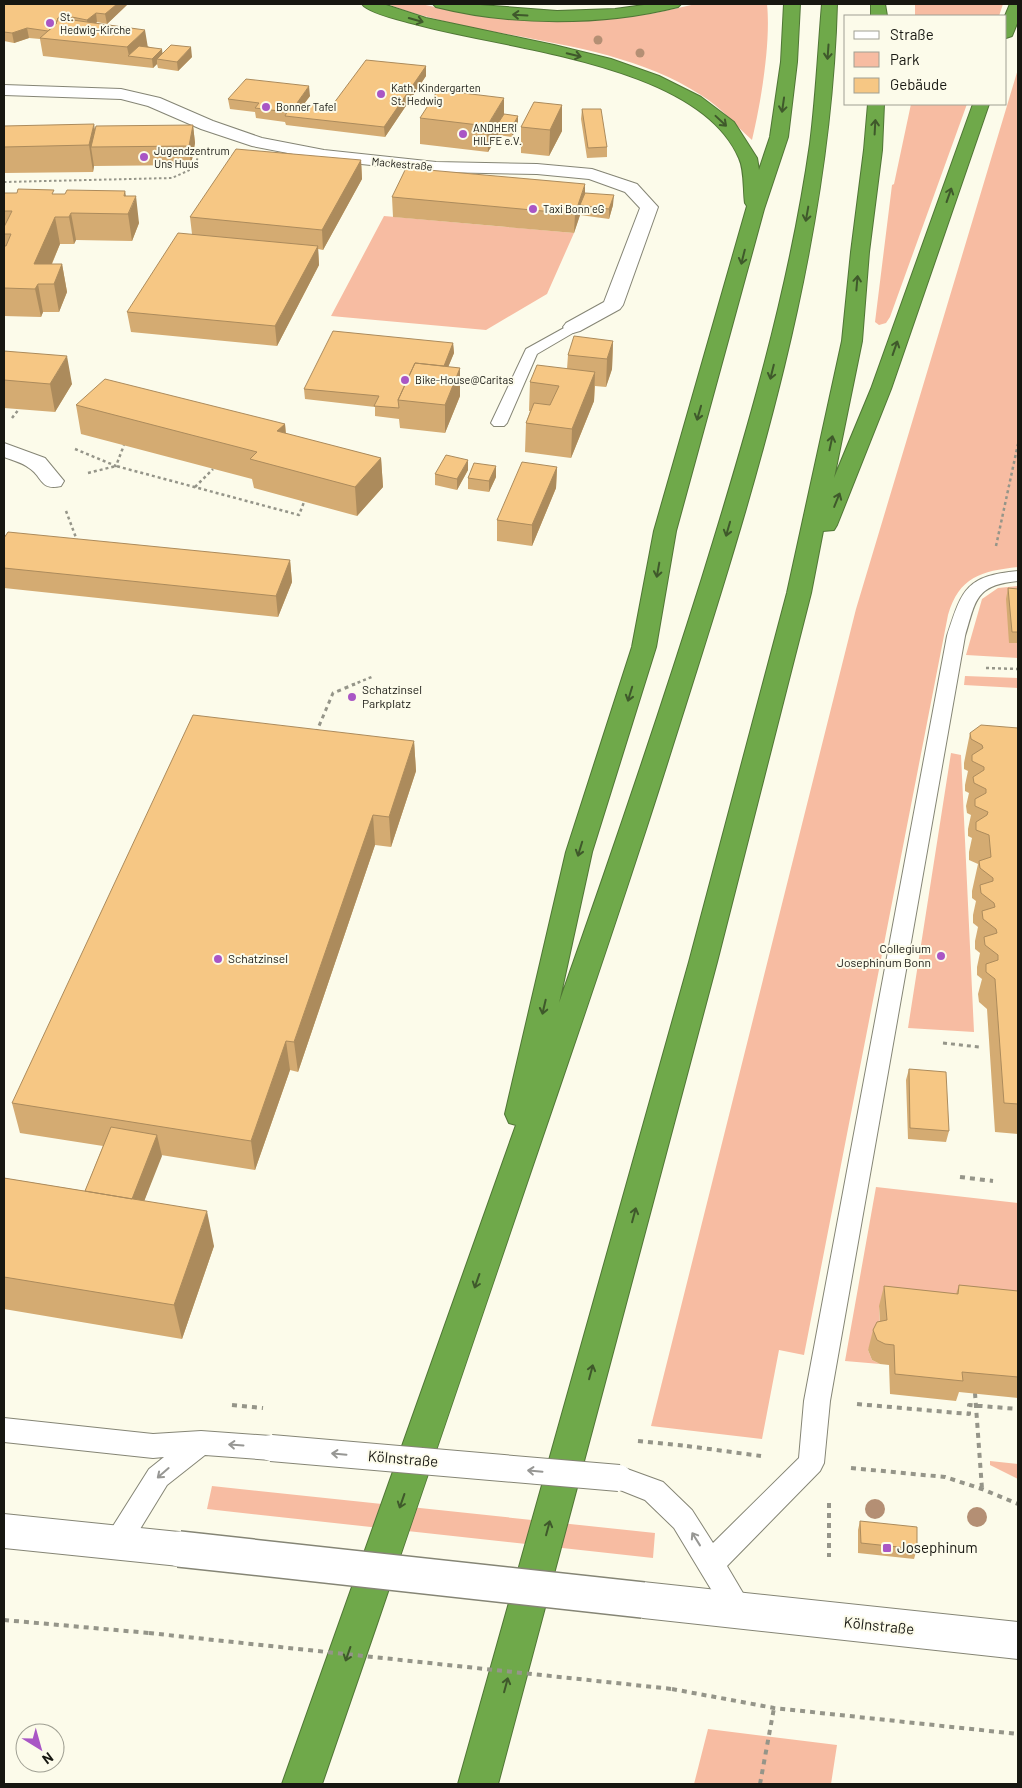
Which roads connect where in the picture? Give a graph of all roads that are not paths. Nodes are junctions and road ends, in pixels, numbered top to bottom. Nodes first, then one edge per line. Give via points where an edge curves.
1 (370, 4) edge
2 (441, 4) edge
3 (673, 4) edge
4 (792, 4) edge
5 (829, 4) edge
6 (1017, 4) edge
7 (1007, 30) edge
8 (4, 90) edge
9 (876, 105) edge
10 (981, 105) edge
11 (755, 209) junction
12 (573, 327) joint
13 (499, 423) dead end
14 (4, 449) edge
15 (53, 481) road end
16 (1018, 576) edge
17 (799, 593) junction
18 (493, 1235) junction
19 (4, 1430) edge
20 (201, 1443) junction
21 (4, 1531) edge
22 (117, 1543) junction
23 (711, 1563) junction
24 (739, 1610) junction
25 (1018, 1641) edge
26 (302, 1784) edge
27 (478, 1784) edge

1 -> 11 highway via 422,22 605,62 640,73 680,92 719,118 739,143 748,158
3 -> 2 highway via 618,14 553,16 501,14
4 -> 11 highway via 789,62 778,137
5 -> 18 highway via 826,80 812,184 795,276 762,411 710,591 635,826
6 - 7 highway
8 - 12 street, Mackestraße via 121,94 154,102 258,142 324,155 436,167 537,169 592,174 631,188 649,208 613,305
17 -> 9 highway via 852,341 874,150
17 -> 10 highway via 881,389
11 -> 18 highway via 666,531 644,647 579,852
12 - 13 lane via 531,352
14 - 15 street via 36,463
16 - 23 lane via 999,579 976,590 967,599 956,636 817,1401 811,1463
27 -> 17 highway via 703,962
18 -> 26 highway
19 - 20 lane, Kölnstraße via 153,1446
20 -> 22 lane via 158,1477
23 -> 20 lane, Kölnstraße, bridge via 683,1519 654,1491 619,1478
21 - 22 street, Kölnstraße
22 - 24 street, Kölnstraße, bridge
23 - 24 lane, Kölnstraße
24 - 25 street, Kölnstraße

